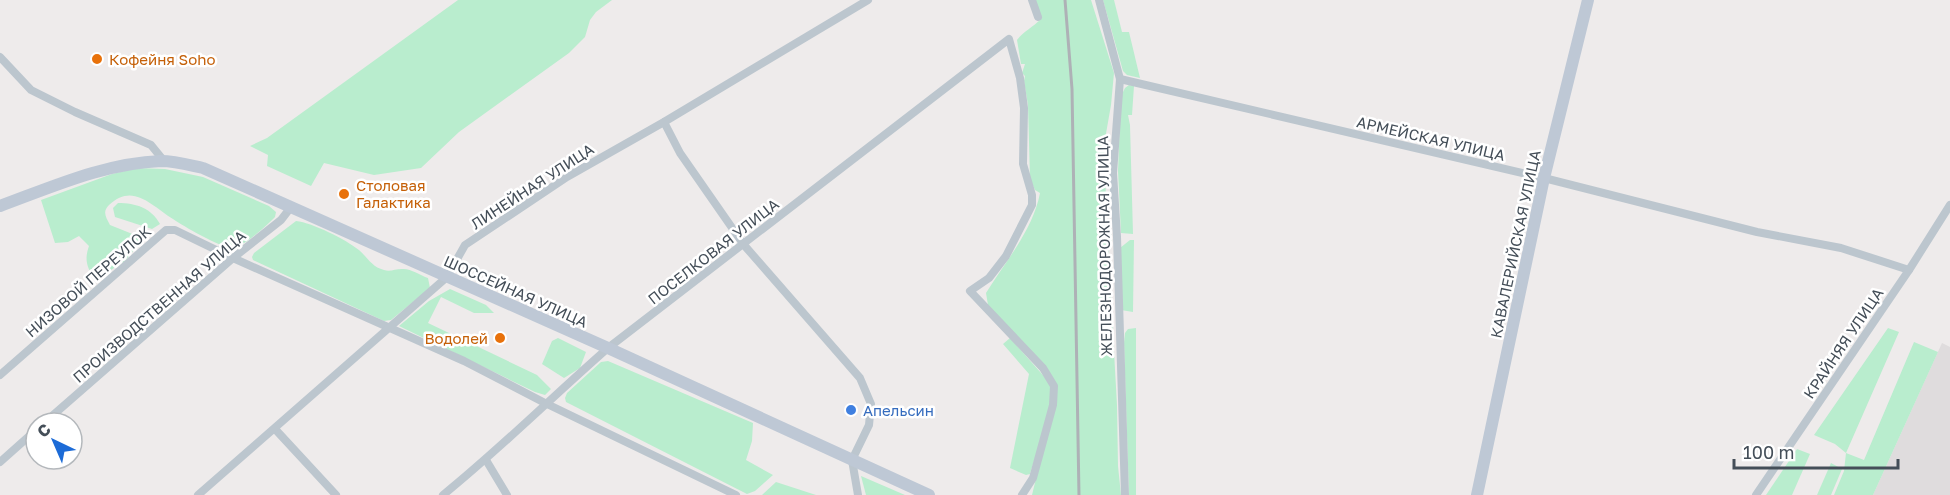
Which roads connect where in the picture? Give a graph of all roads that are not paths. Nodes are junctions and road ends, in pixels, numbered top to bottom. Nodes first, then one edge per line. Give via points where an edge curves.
1 (1032, 0) edge
2 (1099, 0) edge
3 (1588, 0) edge
4 (865, 1) edge
5 (1038, 16) dead end
6 (0, 57) edge
7 (1120, 80) junction
8 (664, 122) junction
9 (164, 161) junction
10 (1544, 178) junction
11 (1950, 205) edge
12 (0, 206) edge
13 (291, 207) junction
14 (744, 245) junction
15 (233, 258) junction
16 (1910, 270) junction
17 (447, 277) junction
18 (389, 326) junction
19 (608, 348) junction
20 (0, 375) edge
21 (545, 403) junction
22 (58, 411) edge
23 (275, 429) junction
24 (24, 441) edge
25 (486, 460) junction
26 (852, 460) junction
27 (0, 462) edge
28 (198, 495) edge
29 (336, 495) edge
30 (443, 495) edge
31 (507, 495) edge
32 (736, 495) edge
33 (858, 495) edge
34 (928, 495) edge
35 (1022, 495) edge
36 (1125, 495) edge
37 (1478, 495) edge
38 (1756, 495) edge

1 - 5 street
2 - 7 street, ЖЕЛЕЗНОДОРОЖНАЯ УЛИЦА
3 - 10 main road, КАВАЛЕРИЙСКАЯ УЛИЦА
4 - 8 street, ЛИНЕЙНАЯ УЛИЦА
6 - 9 street via 31,90 151,145
7 - 10 street, АРМЕЙСКАЯ УЛИЦА
7 - 36 street, ЖЕЛЕЗНОДОРОЖНАЯ УЛИЦА via 1113,173
8 - 14 street via 680,153
8 - 17 street, ЛИНЕЙНАЯ УЛИЦА via 567,177 465,245
9 - 12 main road, ШОССЕЙНАЯ УЛИЦА via 124,165 78,177
9 - 13 main road, ШОССЕЙНАЯ УЛИЦА via 203,168
10 - 16 street, АРМЕЙСКАЯ УЛИЦА via 1757,232 1841,248
10 - 37 main road, КАВАЛЕРИЙСКАЯ УЛИЦА
11 - 16 street, КРАЙНЯЯ УЛИЦА
13 - 15 street, ПРОИЗВОДСТВЕННАЯ УЛИЦА via 281,220
13 - 17 main road, ШОССЕЙНАЯ УЛИЦА
14 - 19 street, ПОСЕЛКОВАЯ УЛИЦА
14 - 26 street via 860,378 871,404 869,425
14 - 35 street, ПОСЕЛКОВАЯ УЛИЦА via 1008,39 1020,78 1023,164 1032,205 1006,256 989,278 970,291 1043,368 1054,386 1053,405 1033,478
15 - 18 street
15 - 20 street, НИЗОВОЙ ПЕРЕУЛОК via 175,230 166,230
15 - 22 street, ПРОИЗВОДСТВЕННАЯ УЛИЦА
16 - 38 street, КРАЙНЯЯ УЛИЦА
17 - 18 street, ЛИНЕЙНАЯ УЛИЦА
17 - 19 main road, ШОССЕЙНАЯ УЛИЦА
18 - 21 street
18 - 23 street, ЛИНЕЙНАЯ УЛИЦА
19 - 21 street, ПОСЕЛКОВАЯ УЛИЦА
19 - 26 main road, ШОССЕЙНАЯ УЛИЦА
21 - 25 street, ПОСЕЛКОВАЯ УЛИЦА
21 - 32 street
23 - 28 street, ЛИНЕЙНАЯ УЛИЦА
23 - 29 street
24 - 27 street
25 - 30 street, ПОСЕЛКОВАЯ УЛИЦА
25 - 31 street
26 - 33 street
26 - 34 main road, ШОССЕЙНАЯ УЛИЦА

